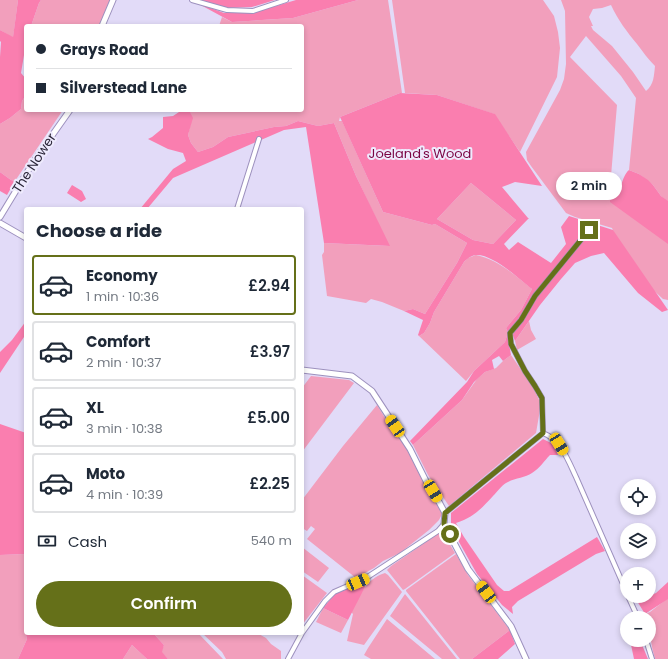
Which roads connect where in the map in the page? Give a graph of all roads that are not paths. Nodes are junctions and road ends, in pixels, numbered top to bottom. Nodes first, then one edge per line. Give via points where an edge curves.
1 (113, 0) edge
2 (192, 0) edge
3 (286, 0) edge
4 (103, 24) edge
5 (69, 112) edge
6 (260, 139) dead end
7 (238, 207) edge
8 (0, 217) edge
9 (0, 223) edge
10 (589, 230) dead end
11 (24, 237) edge
12 (304, 370) edge
13 (543, 433) junction
14 (445, 513) junction
15 (444, 524) junction
16 (620, 577) edge
17 (304, 630) edge
18 (301, 635) edge
19 (648, 647) edge
20 (288, 659) edge
21 (526, 659) edge
22 (652, 659) edge

1 - 4 street
2 - 3 street via 227,10 253,11
5 - 8 street, The Nower via 34,161
6 - 7 street
9 - 11 street
10 - 13 street via 535,296 510,333 511,344 542,398
12 - 14 street via 352,376 372,391 410,449
13 - 14 street
13 - 16 street via 550,435 559,444
14 - 15 street
15 - 17 street via 366,578 334,592
15 - 21 street via 468,569 511,626
18 - 20 street
19 - 22 street

